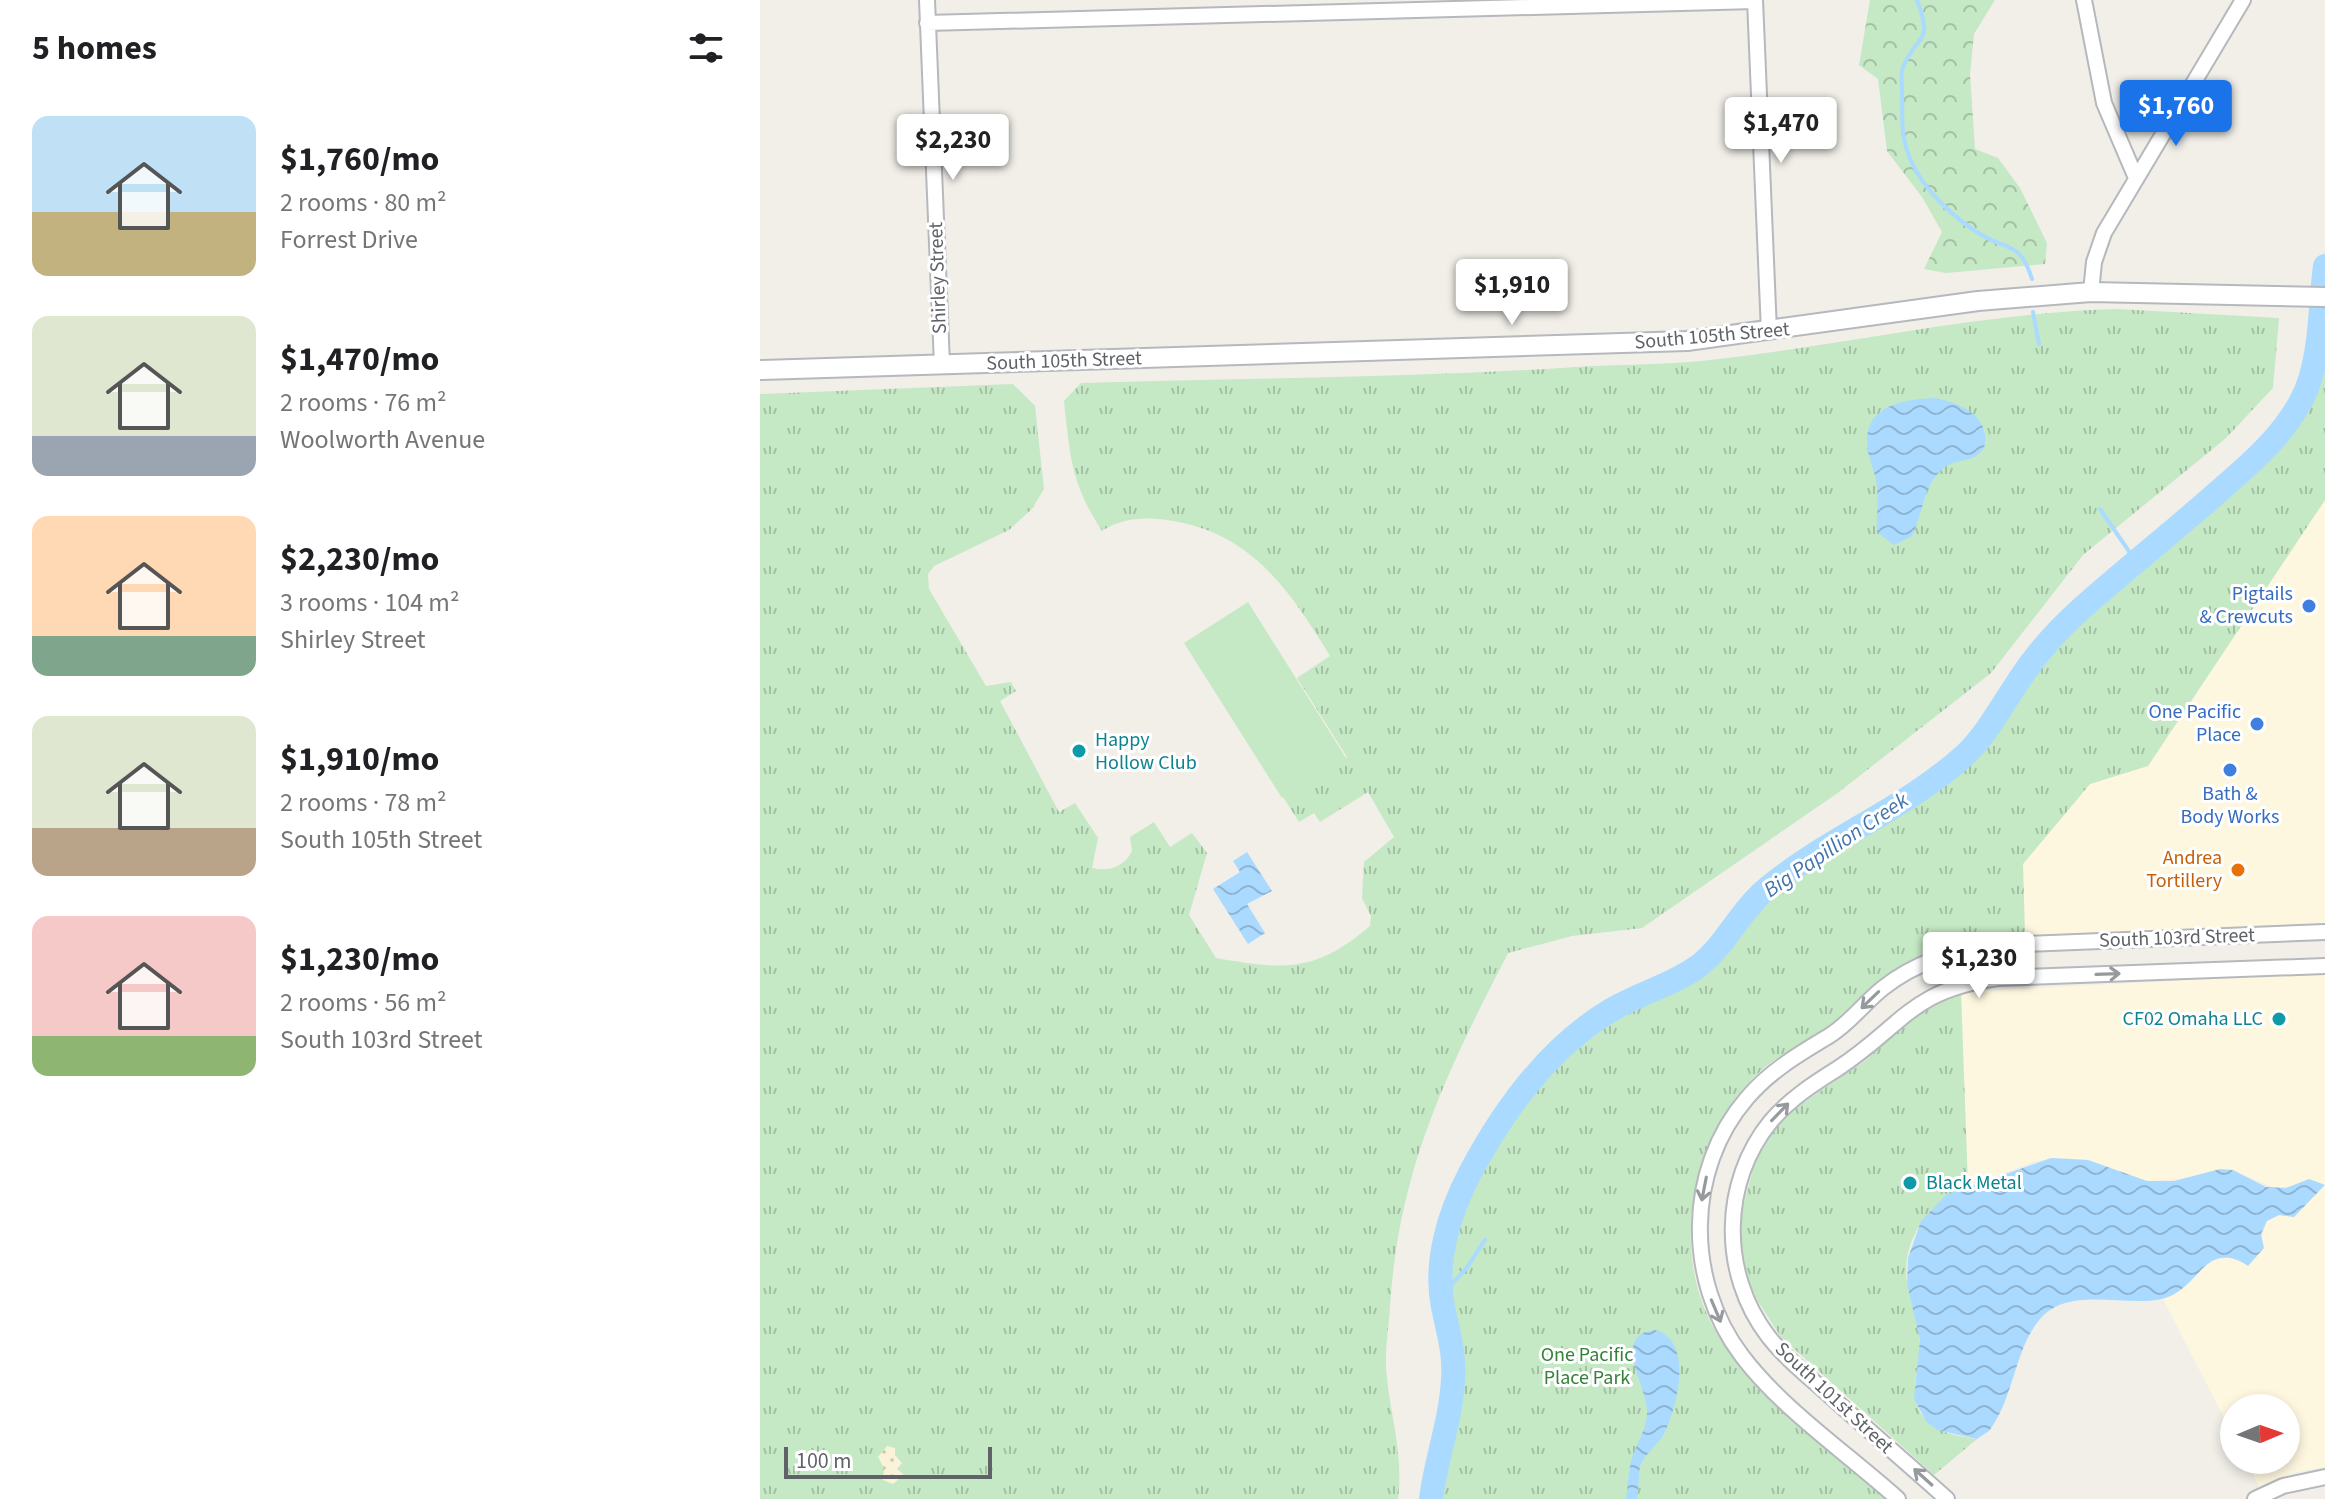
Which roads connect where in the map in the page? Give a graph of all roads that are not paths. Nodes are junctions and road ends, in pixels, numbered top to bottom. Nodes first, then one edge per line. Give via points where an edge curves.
1 (927, 0) edge
2 (1755, 0) edge
3 (2084, 0) edge
4 (2243, 0) edge
5 (927, 23) junction
6 (2136, 178) junction
7 (2091, 292) junction
8 (2325, 297) edge
9 (1769, 332) junction
10 (942, 365) junction
11 (760, 370) edge
12 (2325, 932) edge
13 (2325, 966) edge
14 (1732, 1234) joint
15 (1700, 1236) joint
16 (2325, 1477) edge
17 (1898, 1499) edge
18 (1947, 1499) edge
19 (2255, 1499) edge

1 - 5 street, Shirley Street
2 - 5 street
2 - 9 street
3 - 6 street via 2104,103
4 - 6 street
5 - 10 street, Shirley Street
6 - 7 street via 2104,233
7 - 8 street, South 105th Street
7 - 9 street, South 105th Street via 1978,301
9 - 10 street, South 105th Street via 1588,346
10 - 11 street, South 105th Street
12 -> 15 street, South 103rd Street via 2001,945 1965,949 1927,962 1884,987 1849,1022 1793,1057 1748,1097 1730,1121 1710,1165
14 -> 13 street, South 103rd Street via 1743,1170 1773,1119 1908,1010 1937,993 1998,978
18 -> 14 street, South 101st Street via 1769,1337 1743,1290
15 -> 17 street, South 101st Street via 1711,1301 1743,1358
16 - 19 street via 2283,1486

